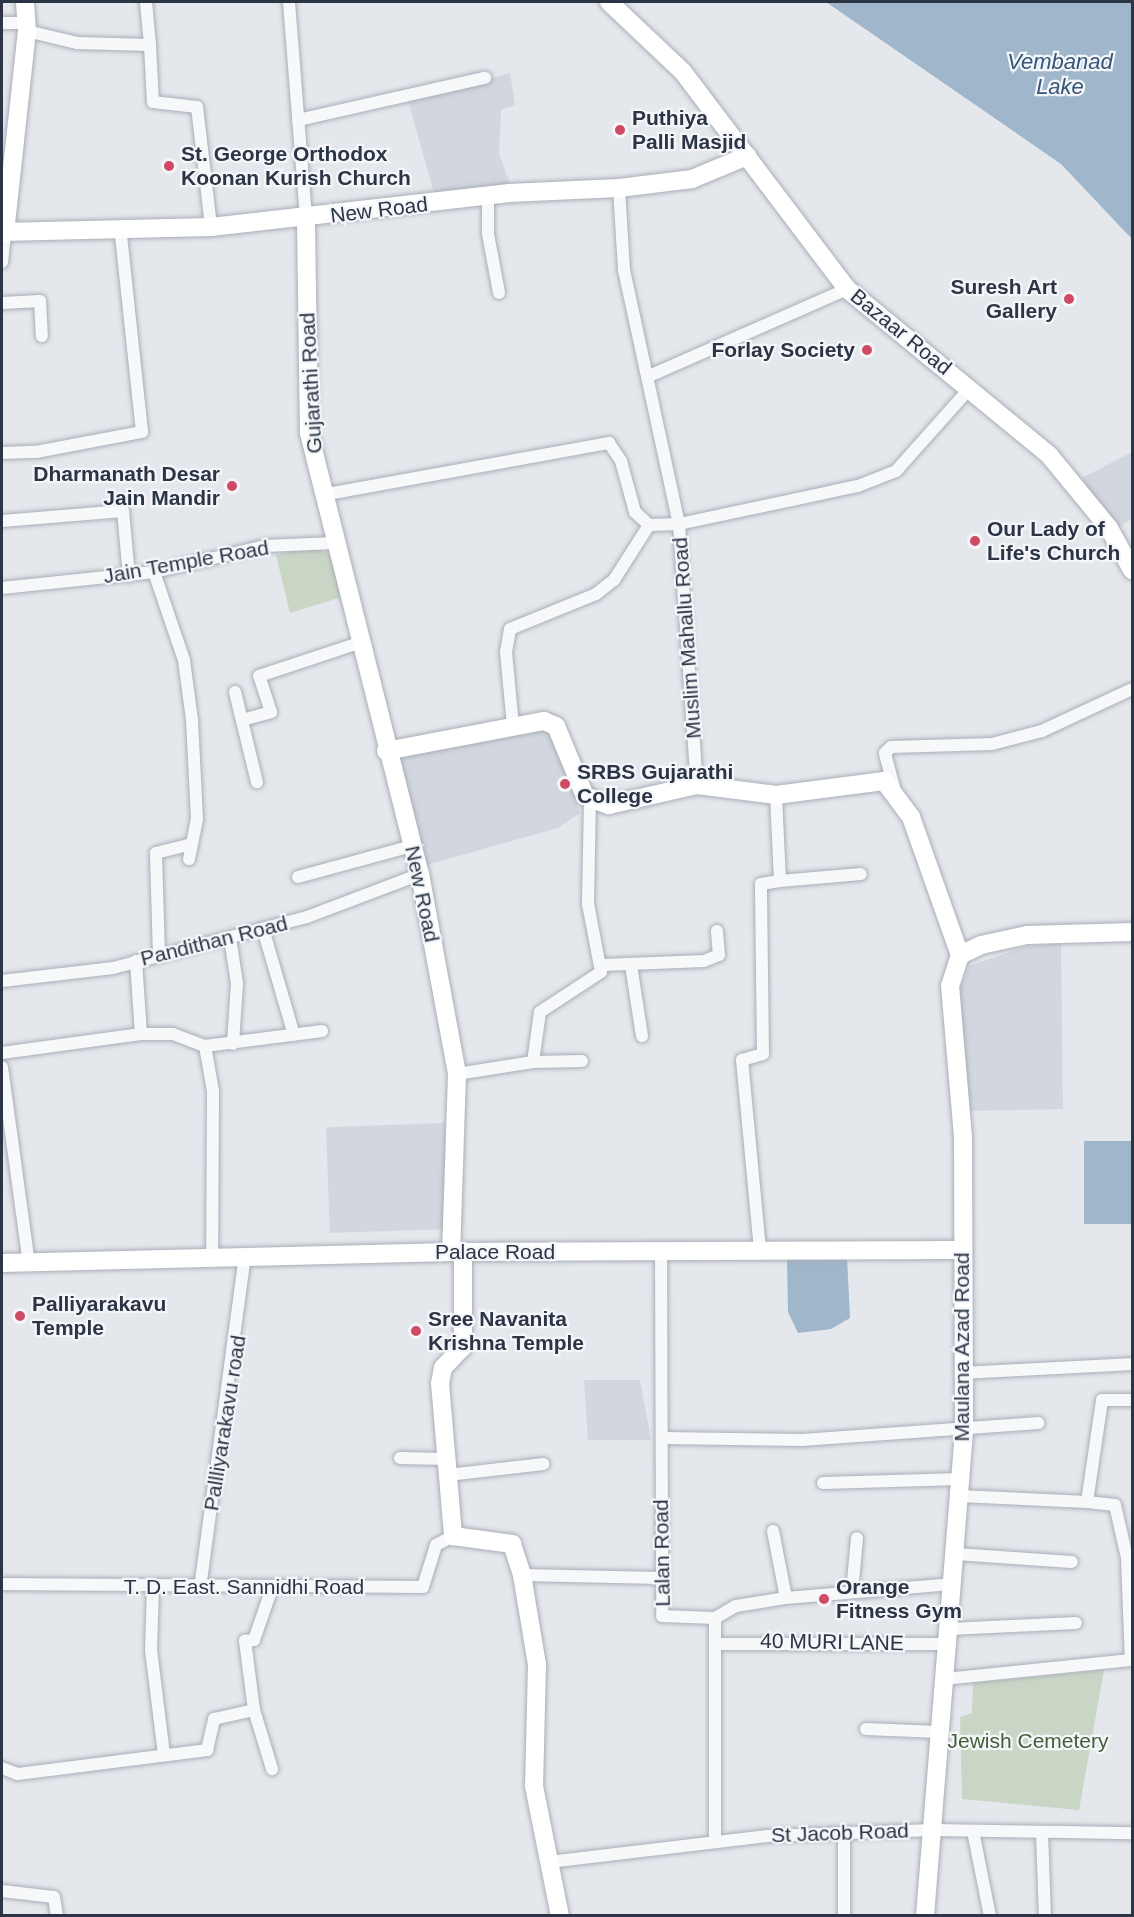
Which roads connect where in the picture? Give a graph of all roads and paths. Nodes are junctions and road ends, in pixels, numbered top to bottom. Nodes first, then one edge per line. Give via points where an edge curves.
1 (25, 2) edge
2 (146, 2) edge
3 (290, 2) edge
4 (609, 2) edge
5 (2, 23) edge
6 (26, 27) junction
7 (150, 45) junction
8 (485, 78) dead end
9 (298, 120) junction
10 (747, 156) junction
11 (619, 188) junction
12 (488, 196) junction
13 (306, 220) junction
14 (120, 227) junction
15 (212, 227) junction
16 (3, 232) edge
17 (2, 262) edge
18 (847, 289) junction
19 (499, 293) dead end
20 (2, 303) edge
21 (42, 336) dead end
22 (649, 376) junction
23 (969, 389) junction
24 (2, 453) edge
25 (322, 495) junction
26 (2, 521) edge
27 (679, 524) junction
28 (649, 525) junction
29 (335, 543) junction
30 (1132, 570) edge
31 (154, 572) junction
32 (129, 576) junction
33 (2, 588) edge
34 (362, 642) junction
35 (1132, 689) edge
36 (235, 692) dead end
37 (242, 720) junction
38 (513, 726) junction
39 (386, 751) junction
40 (257, 782) dead end
41 (696, 785) junction
42 (896, 792) junction
43 (776, 795) junction
44 (590, 800) junction
45 (191, 844) junction
46 (412, 846) junction
47 (189, 859) dead end
48 (420, 874) junction
49 (861, 874) dead end
50 (298, 877) dead end
51 (780, 881) junction
52 (263, 929) junction
53 (717, 931) dead end
54 (1132, 932) edge
55 (230, 938) junction
56 (960, 955) junction
57 (159, 956) junction
58 (136, 961) junction
59 (603, 965) junction
60 (631, 965) junction
61 (2, 981) edge
62 (322, 1031) dead end
63 (141, 1034) junction
64 (294, 1035) junction
65 (642, 1036) dead end
66 (233, 1044) junction
67 (205, 1046) junction
68 (2, 1053) edge
69 (582, 1061) dead end
70 (533, 1062) junction
71 (2, 1067) edge
72 (457, 1074) junction
73 (760, 1250) junction
74 (961, 1250) junction
75 (661, 1251) junction
76 (457, 1252) junction
77 (245, 1257) junction
78 (212, 1258) junction
79 (2, 1263) edge
80 (29, 1263) junction
81 (1132, 1364) edge
82 (963, 1373) junction
83 (1132, 1400) edge
84 (1038, 1423) dead end
85 (964, 1431) junction
86 (662, 1438) junction
87 (400, 1458) dead end
88 (543, 1464) dead end
89 (448, 1467) junction
90 (823, 1483) dead end
91 (960, 1487) junction
92 (1087, 1502) junction
93 (773, 1531) dead end
94 (453, 1536) junction
95 (857, 1539) dead end
96 (956, 1554) junction
97 (1072, 1562) dead end
98 (522, 1575) junction
99 (660, 1578) junction
100 (2, 1584) edge
101 (954, 1584) junction
102 (153, 1587) junction
103 (200, 1588) junction
104 (272, 1588) junction
105 (852, 1592) junction
106 (786, 1598) junction
107 (715, 1618) junction
108 (1076, 1623) dead end
109 (949, 1636) junction
110 (715, 1644) junction
111 (1132, 1660) edge
112 (944, 1679) junction
113 (254, 1710) junction
114 (866, 1728) dead end
115 (939, 1732) junction
116 (164, 1755) junction
117 (2, 1768) edge
118 (272, 1769) dead end
119 (933, 1830) junction
120 (973, 1831) junction
121 (1042, 1832) junction
122 (844, 1833) junction
123 (1132, 1833) edge
124 (715, 1839) junction
125 (549, 1862) junction
126 (2, 1891) edge
127 (555, 1914) edge
128 (57, 1916) edge
129 (844, 1916) edge
130 (925, 1916) edge
131 (990, 1916) edge
132 (1045, 1916) edge

1 - 6 street
2 - 7 street
3 - 9 street
4 - 10 street, Bazaar Road via 683,72
5 - 6 street
6 - 7 street via 77,44
6 - 16 street
7 - 15 street via 153,102 197,107
8 - 9 street
9 - 13 street
10 - 11 street, New Road via 692,179
10 - 18 street, Bazaar Road
11 - 12 street, New Road
11 - 22 street, Muslim Mahallu Road via 624,270
12 - 13 street, New Road
12 - 19 street via 488,234
13 - 15 street, New Road
13 - 25 street, Gujarathi Road via 309,433
14 - 15 street, New Road
14 - 16 street, New Road
14 - 24 street via 142,432 36,452
16 - 17 street
18 - 22 street
18 - 23 street, Bazaar Road
20 - 21 street via 40,301
22 - 27 street, Muslim Mahallu Road
23 - 27 street via 896,471 858,486
23 - 30 street, Bazaar Road via 1049,455 1109,528
25 - 28 street via 609,442 621,460 635,512
25 - 29 street, Gujarathi Road
26 - 32 street via 123,511
27 - 28 street
27 - 41 street, Muslim Mahallu Road
28 - 38 street via 614,580 596,594 510,628 506,652
29 - 31 street, Jain Temple Road via 265,546
29 - 34 street, New Road
31 - 32 street, Jain Temple Road
31 - 45 street via 183,660 190,710 197,819
32 - 33 street, Jain Temple Road
34 - 37 street via 259,676 271,712
34 - 39 street, New Road
35 - 42 street via 1042,731 992,744 891,747 885,753
36 - 37 street
37 - 40 street
38 - 39 street
38 - 44 street via 544,721 556,726
39 - 46 street, New Road
41 - 43 street
41 - 44 street via 609,806
42 - 43 street via 884,781 870,780
42 - 56 street via 911,817
43 - 51 street
44 - 59 street via 588,904
45 - 47 street
45 - 57 street via 156,853
46 - 48 street, New Road
46 - 50 street
48 - 52 street, Pandithan Road
48 - 72 street, New Road
49 - 51 street
51 - 73 street via 761,884 763,1054 742,1060
52 - 55 street, Pandithan Road
52 - 64 street
53 - 60 street via 718,955 704,961
54 - 56 street via 1027,935
55 - 57 street, Pandithan Road
55 - 66 street via 237,983
56 - 74 street, Maulana Azad Road via 950,986 963,1137
57 - 58 street, Pandithan Road
58 - 61 street, Pandithan Road
58 - 63 street
59 - 60 street
59 - 70 street via 597,977 536,1017
60 - 65 street
62 - 64 street
63 - 67 street via 173,1034
63 - 68 street
64 - 66 street
66 - 67 street
67 - 78 street via 213,1091
69 - 70 street
70 - 72 street
71 - 80 street
72 - 76 street, New Road
73 - 74 street, Palace Road
73 - 75 street, Palace Road
74 - 82 street, Maulana Azad Road
75 - 76 street, Palace Road
75 - 86 street, Lalan Road
76 - 77 street, Palace Road
76 - 89 street, New Road via 463,1347 442,1368 440,1383
77 - 78 street, Palace Road
77 - 103 street, Pallliyarakavu road
78 - 80 street, Palace Road
79 - 80 street, Palace Road
81 - 82 street
82 - 85 street, Maulana Azad Road
83 - 92 street via 1102,1400
84 - 85 street
85 - 86 street via 901,1430 802,1440
85 - 91 street, Maulana Azad Road
86 - 99 street, Lalan Road
87 - 89 street
88 - 89 street
89 - 94 street, New Road
90 - 91 street
91 - 92 street
91 - 96 street, Maulana Azad Road
92 - 111 street via 1115,1505 1126,1558
93 - 106 street
94 - 98 street via 512,1544
94 - 104 street, T. D. East. Sannidhi Road via 436,1545 423,1587
95 - 105 street
96 - 97 street
96 - 101 street, Maulana Azad Road
98 - 99 street
98 - 125 street via 537,1665 534,1786
99 - 107 street, Lalan Road via 662,1616
100 - 102 street, T. D. East. Sannidhi Road
101 - 105 street
101 - 109 street, Maulana Azad Road
102 - 103 street, T. D. East. Sannidhi Road
102 - 116 street via 151,1650
103 - 104 street, T. D. East. Sannidhi Road
104 - 113 street via 254,1640 245,1641
105 - 106 street
106 - 107 street via 736,1606
107 - 110 street
108 - 109 street, 40 MURI LANE
109 - 110 street, 40 MURI LANE
109 - 112 street, Maulana Azad Road
110 - 124 street
111 - 112 street
112 - 115 street, Maulana Azad Road
113 - 116 street via 214,1719 207,1750
113 - 118 street
114 - 115 street
115 - 119 street, Maulana Azad Road
116 - 117 street via 18,1774
119 - 120 street, St Jacob Road
119 - 122 street, St Jacob Road
119 - 130 street, Maulana Azad Road
120 - 121 street, St Jacob Road
120 - 131 street
121 - 123 street, St Jacob Road
121 - 132 street
122 - 124 street, St Jacob Road
122 - 129 street
124 - 125 street, St Jacob Road
125 - 127 street
126 - 128 street via 54,1897

